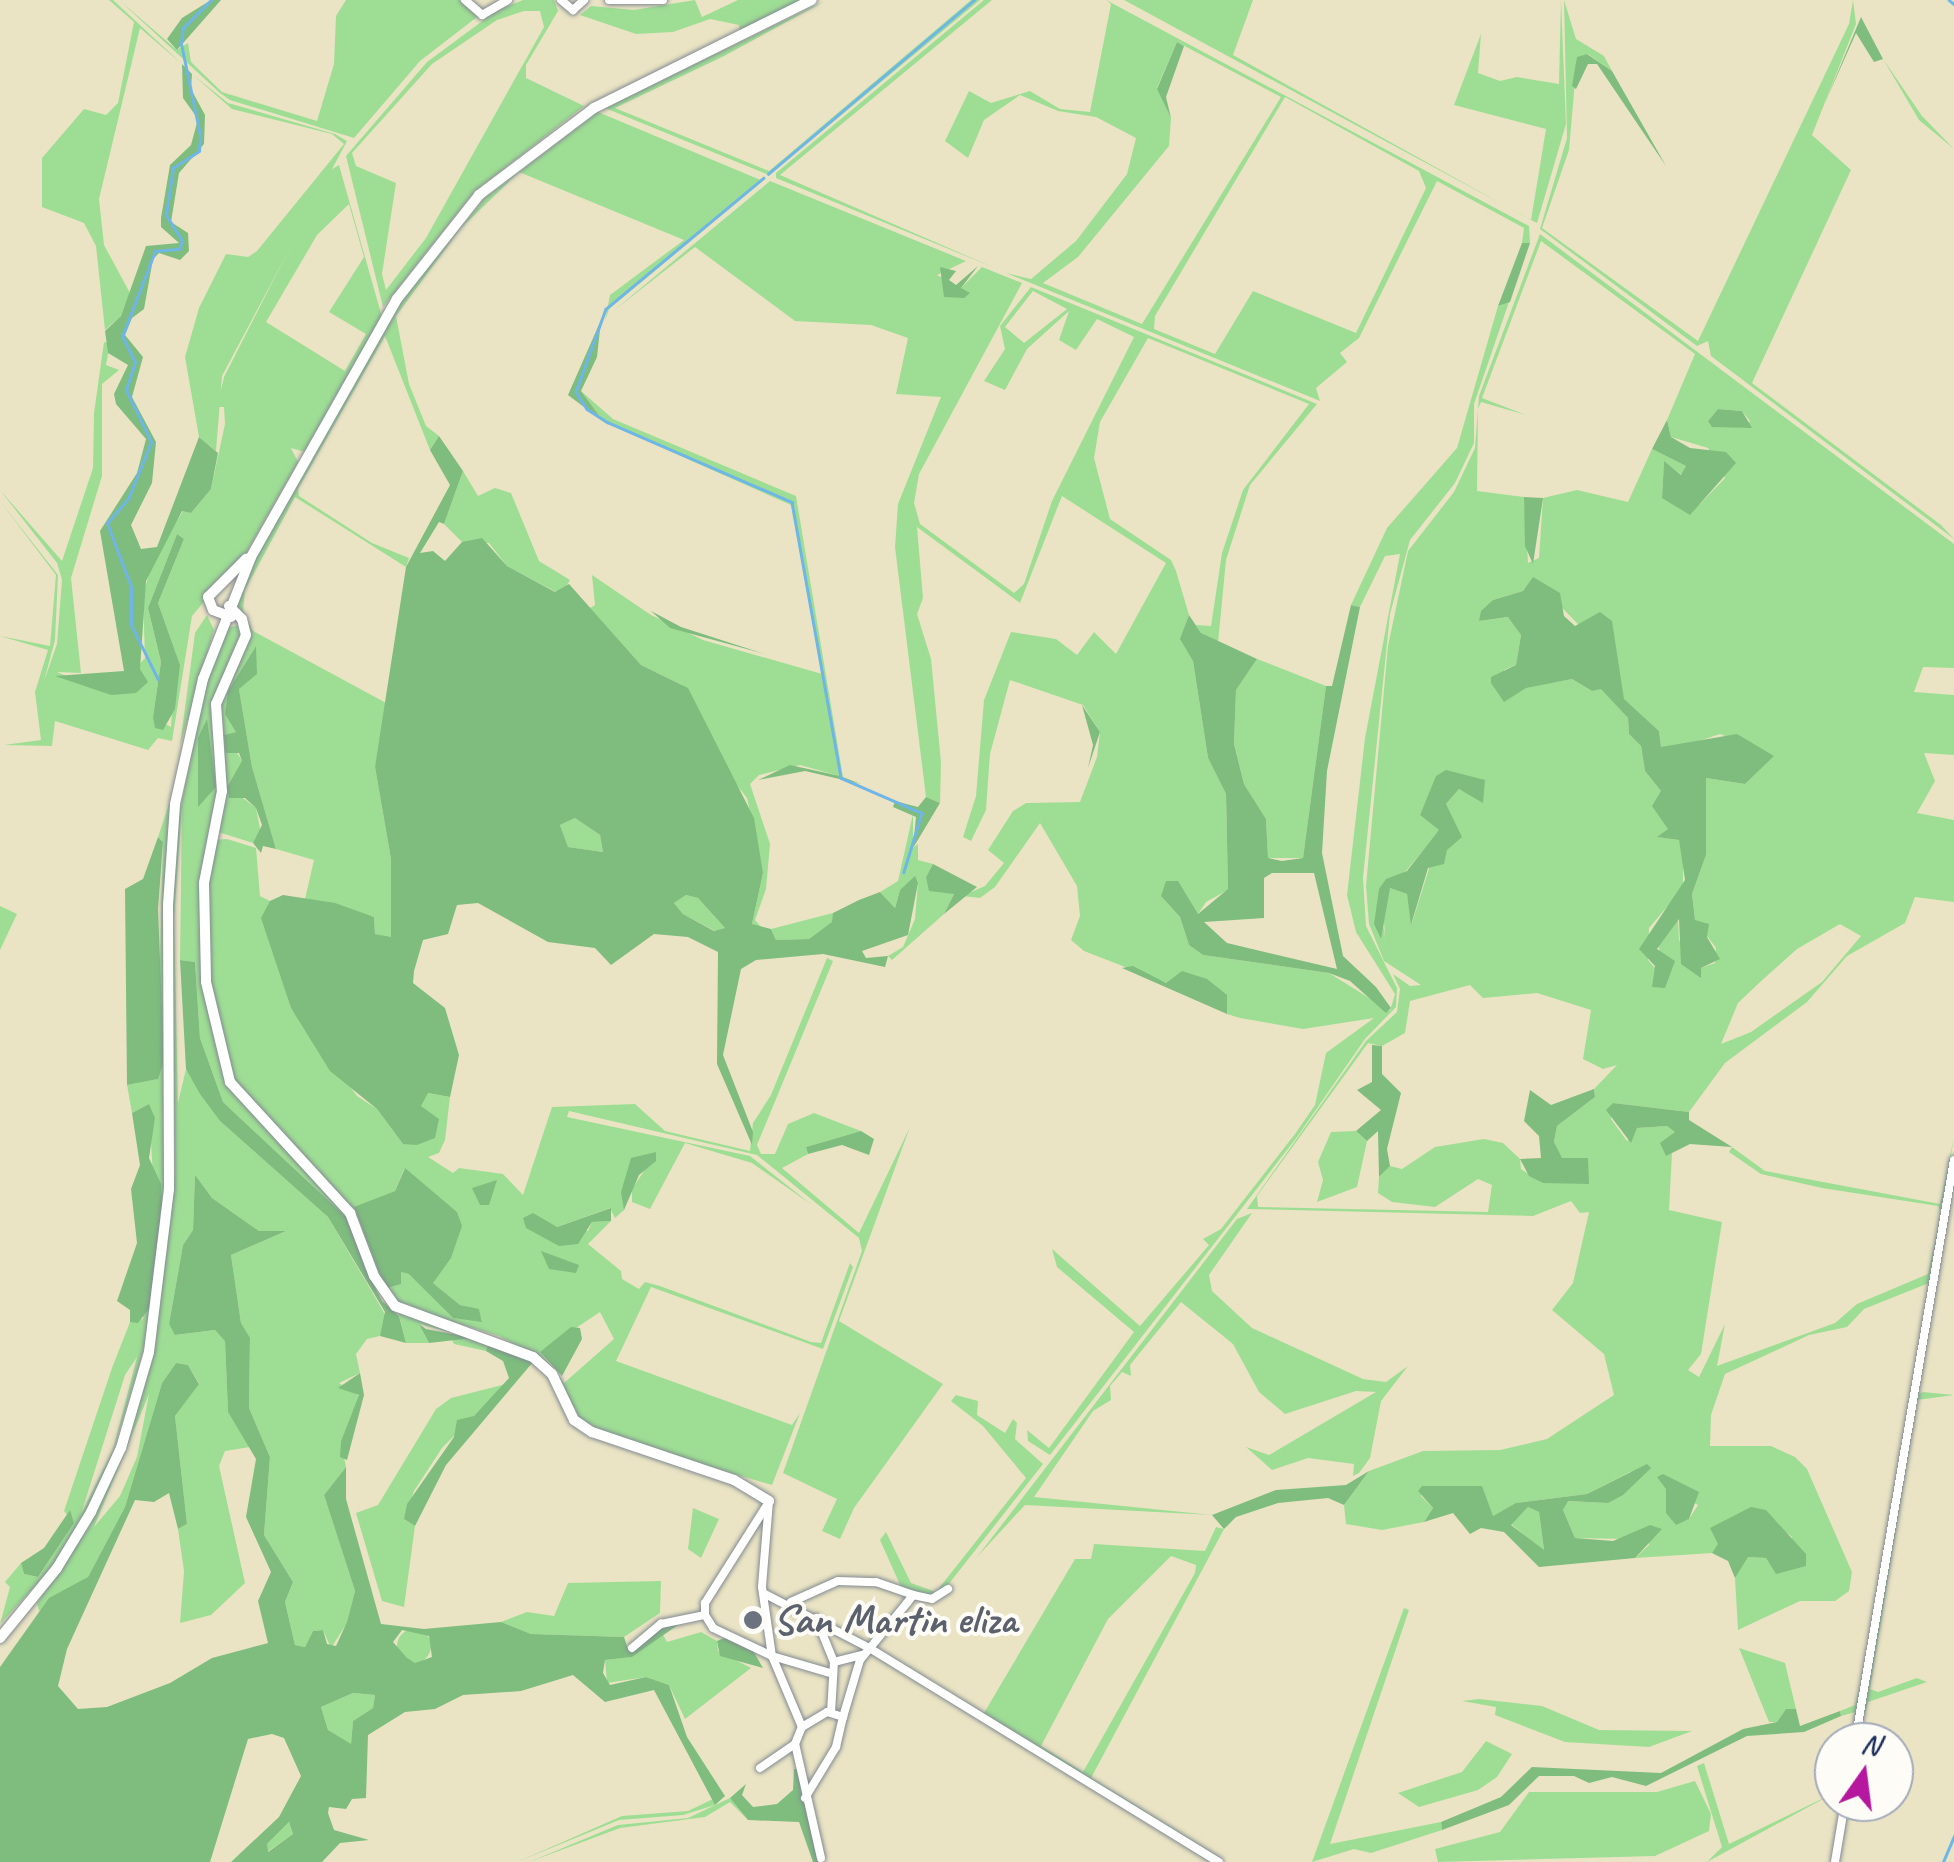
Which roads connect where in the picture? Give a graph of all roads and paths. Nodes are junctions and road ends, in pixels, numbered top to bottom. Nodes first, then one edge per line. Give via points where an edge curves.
1 (465, 0) edge
2 (508, 0) edge
3 (561, 0) edge
4 (584, 0) edge
5 (609, 0) edge
6 (662, 0) edge
7 (812, 0) edge
8 (256, 546) junction
9 (234, 617) junction
10 (1954, 1160) edge
11 (769, 1501) junction
12 (948, 1589) dead end
13 (765, 1594) junction
14 (913, 1595) junction
15 (792, 1602) junction
16 (705, 1615) junction
17 (816, 1618) junction
18 (0, 1638) edge
19 (632, 1648) dead end
20 (868, 1652) junction
21 (772, 1656) junction
22 (834, 1662) junction
23 (830, 1673) junction
24 (831, 1712) junction
25 (843, 1717) junction
26 (1858, 1722) edge
27 (802, 1726) junction
28 (795, 1744) junction
29 (760, 1768) dead end
30 (805, 1799) junction
31 (1842, 1822) edge
32 (821, 1858) dead end
33 (1219, 1862) edge
34 (1835, 1862) edge

1 - 2 street via 482,15
3 - 4 street via 573,10
5 - 6 street
7 - 8 main road via 594,108 479,196 397,298
8 - 9 main road
8 - 9 main road via 208,597 213,610
9 - 11 main road via 216,704 222,791 204,868 206,982 230,1082 350,1213 374,1276 395,1306 533,1357 552,1374 574,1420 592,1432 745,1484
9 - 18 main road via 217,638 184,749 171,838 171,1155 149,1352 121,1448 91,1512 50,1578
10 - 26 street
11 - 13 street
11 - 16 street via 704,1604
12 - 14 street via 932,1599
13 - 15 street
13 - 21 street
14 - 15 street via 894,1586 838,1581
14 - 20 street
15 - 17 street
16 - 19 street via 661,1624
16 - 21 street via 713,1628
17 - 20 street
17 - 22 street
20 - 22 street
20 - 25 street
20 - 33 street
21 - 23 street
21 - 27 street
22 - 23 street
23 - 24 street
24 - 25 street
24 - 27 street
25 - 30 street via 836,1748
27 - 28 street
28 - 29 street
28 - 30 street
30 - 32 street
31 - 34 street

